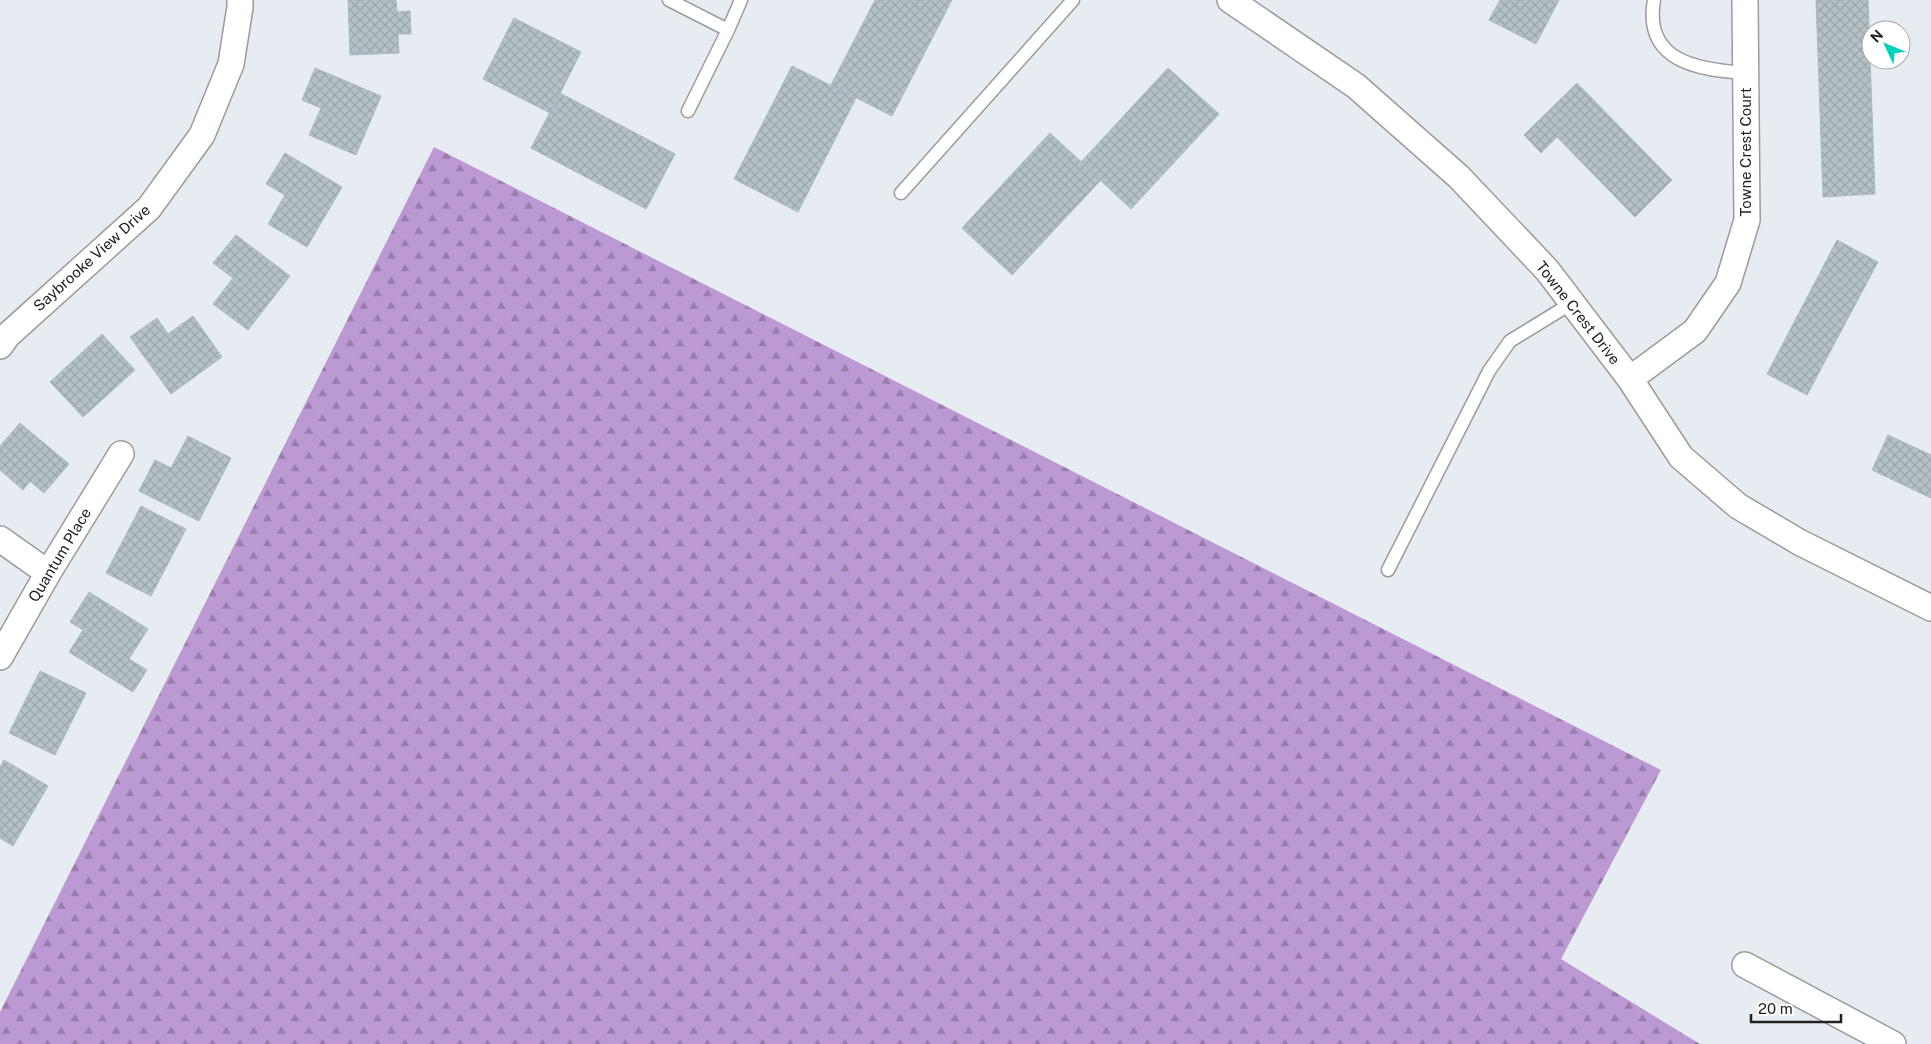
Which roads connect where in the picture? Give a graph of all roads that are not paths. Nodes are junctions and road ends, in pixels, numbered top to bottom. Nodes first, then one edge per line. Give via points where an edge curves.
1 (240, 0) edge
2 (669, 0) edge
3 (742, 0) edge
4 (1073, 0) edge
5 (1654, 0) edge
6 (1745, 0) edge
7 (1246, 4) edge
8 (728, 30) junction
9 (1746, 72) junction
10 (688, 111) dead end
11 (901, 193) dead end
12 (1572, 303) junction
13 (0, 346) edge
14 (1630, 379) junction
15 (121, 454) dead end
16 (0, 540) edge
17 (1388, 570) dead end
18 (48, 573) junction
19 (1931, 608) edge
20 (0, 657) edge
21 (1745, 965) dead end
22 (1893, 1044) edge

1 - 13 street, Saybrooke View Drive via 231,64 202,135 149,208 8,335
2 - 8 lane
3 - 8 lane
4 - 11 lane
5 - 9 lane via 1651,14 1655,34 1664,48 1686,63 1712,70
6 - 9 street, Towne Crest Court
7 - 12 street, Towne Crest Drive via 1356,86 1459,177 1547,270
8 - 10 lane
9 - 14 street, Towne Crest Court via 1747,220 1728,283 1695,330
12 - 14 street, Towne Crest Drive
12 - 17 lane via 1510,341
14 - 19 street, Towne Crest Drive via 1681,457 1738,506 1799,542
15 - 18 street, Quantum Place
16 - 18 street
18 - 20 street, Quantum Place
21 - 22 street

